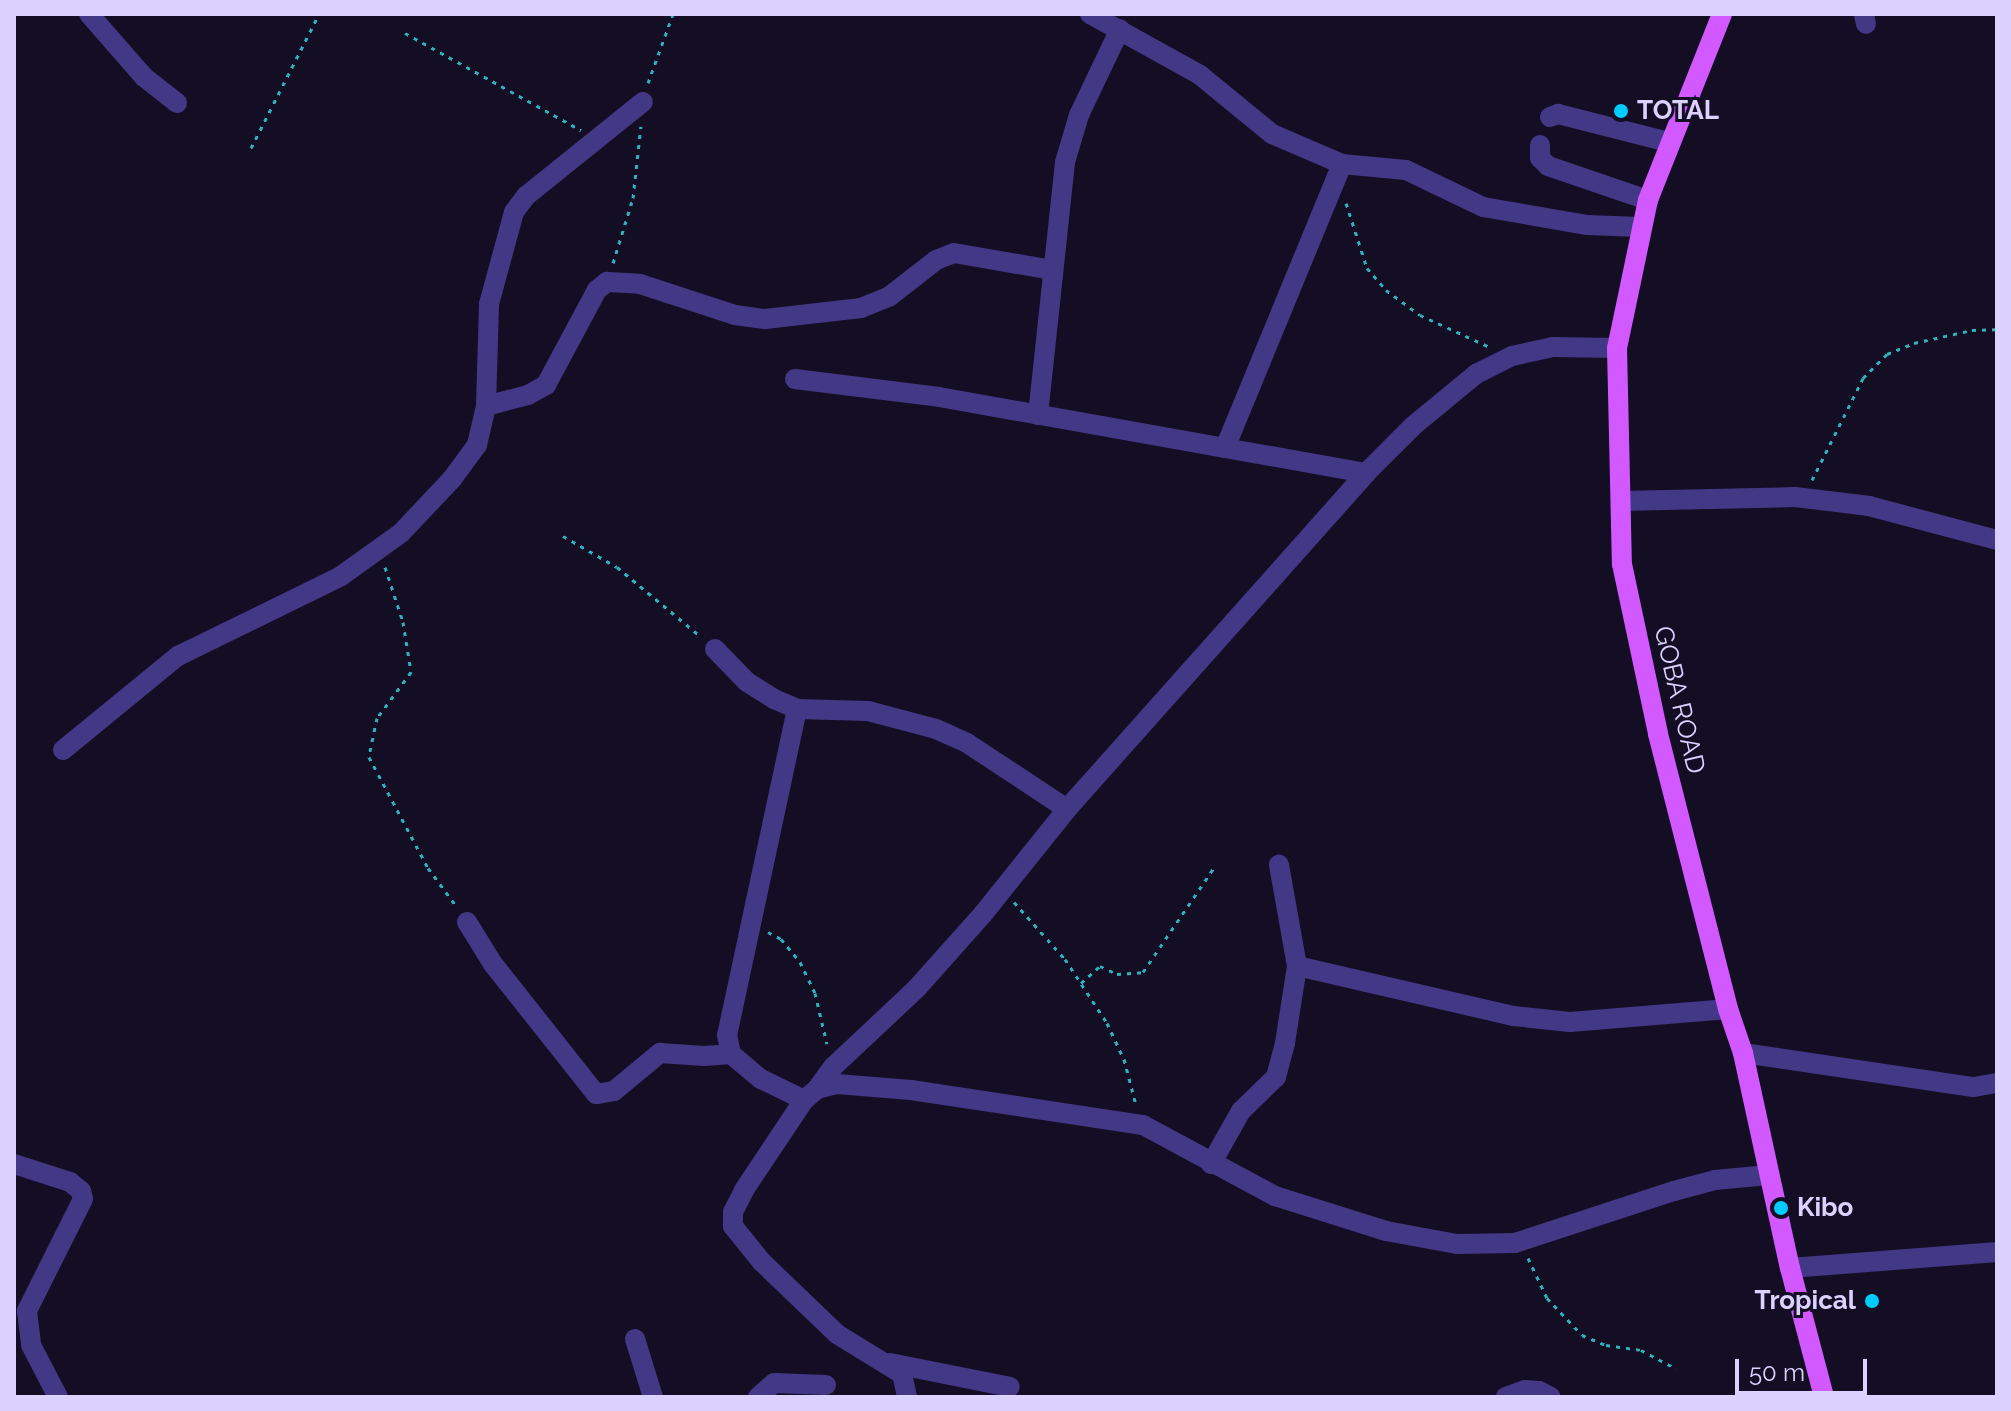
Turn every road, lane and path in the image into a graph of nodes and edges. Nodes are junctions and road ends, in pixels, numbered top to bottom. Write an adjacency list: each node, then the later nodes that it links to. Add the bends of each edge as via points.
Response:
1 (89, 14): 9 (street, via 144,77)
2 (319, 14): 14 (path)
3 (673, 14): 8 (path)
4 (1090, 14): 6 (street)
5 (1722, 14): 12 (main road, GOBA ROAD)
6 (1120, 29): 15 (street, via 1200,75 1272,134); 18 (street, via 1079,115 1065,162)
7 (405, 33): 11 (path)
8 (643, 102): 11 (street); 19 (path, via 633,198)
9 (177, 103)
10 (1550, 117): 12 (street, via 1566,115)
11 (598, 139): 24 (street, via 526,196 514,212 489,304)
12 (1669, 142): 16 (main road, GOBA ROAD)
13 (1540, 145): 16 (street, via 1540,158 1548,166)
14 (251, 148)
15 (1342, 164): 17 (street, via 1406,170 1483,207 1587,225); 22 (path, via 1348,215 1367,268 1386,290 1440,326); 26 (street)
16 (1648, 200): 17 (main road, GOBA ROAD)
17 (1640, 227): 21 (main road, GOBA ROAD)
18 (1052, 270): 19 (street, via 954,253 936,260 890,296 861,308 765,319 735,315 640,284); 25 (street)
19 (607, 282): 24 (street, via 597,290 546,385)
20 (1997, 329): 28 (path, via 1914,343 1887,354 1863,378 1824,460)
21 (1617, 348): 22 (street, via 1553,347); 29 (main road, GOBA ROAD)
22 (1512, 356): 27 (street, via 1476,374)
23 (795, 379): 25 (street)
24 (486, 406): 32 (street, via 477,445 452,479)
25 (1038, 415): 26 (street)
26 (1225, 448): 27 (street)
27 (1366, 473): 36 (street)
28 (1795, 497): 29 (street); 31 (street, via 1869,506)
29 (1621, 501): 44 (main road, GOBA ROAD, via 1622,564 1639,648)
30 (563, 536): 33 (path, via 617,567)
31 (1997, 540)
32 (380, 548): 35 (street, via 341,576 178,656); 40 (path, via 403,622 411,672 377,718 369,757 428,868)
33 (715, 649): 34 (street, via 747,682)
34 (797, 709): 36 (street, via 868,711 936,729 967,743); 41 (street)
35 (63, 750)
36 (1067, 809): 39 (street)
37 (1279, 865): 42 (street)
38 (1213, 869): 43 (path, via 1143,972 1117,974 1100,966)
39 (1002, 889): 43 (path); 47 (street, via 917,988)
40 (467, 922): 46 (street, via 493,964 596,1094 614,1091 660,1053)
41 (751, 924): 46 (street, via 728,1016); 47 (path, via 781,939 800,962 815,993)
42 (1297, 966): 44 (street, via 1514,1016 1570,1022); 52 (street, via 1277,1075 1241,1111)
43 (1081, 983): 50 (path, via 1124,1059)
44 (1728, 1009): 45 (main road, GOBA ROAD)
45 (1743, 1053): 48 (street, via 1974,1087); 53 (main road, GOBA ROAD)
46 (731, 1054): 49 (street, via 761,1079)
47 (833, 1067): 49 (street)
48 (1997, 1083)
49 (810, 1094): 50 (street, via 837,1084 911,1090); 59 (street, via 744,1190 733,1212 733,1226 761,1261 837,1334)
50 (1141, 1124): 52 (street)
51 (14, 1164): 57 (street, via 70,1182 83,1199)
52 (1211, 1164): 54 (street, via 1275,1196 1386,1231 1457,1244)
53 (1769, 1175): 54 (street, via 1715,1180); 56 (main road, GOBA ROAD)
54 (1515, 1243): 60 (path, via 1547,1298 1582,1335 1641,1350)
55 (1997, 1252): 56 (street)
56 (1790, 1268): 69 (main road, GOBA ROAD)
57 (20, 1318): 63 (street)
58 (635, 1339): 64 (street)
59 (886, 1362): 62 (street); 66 (street, via 905,1378)
60 (1676, 1369)
61 (826, 1385): 65 (street, via 774,1383)
62 (1010, 1387)
63 (58, 1397)
64 (653, 1397)
65 (758, 1397)
66 (907, 1397)
67 (1506, 1397): 68 (street, via 1531,1390)
68 (1551, 1397)
69 (1824, 1397)

